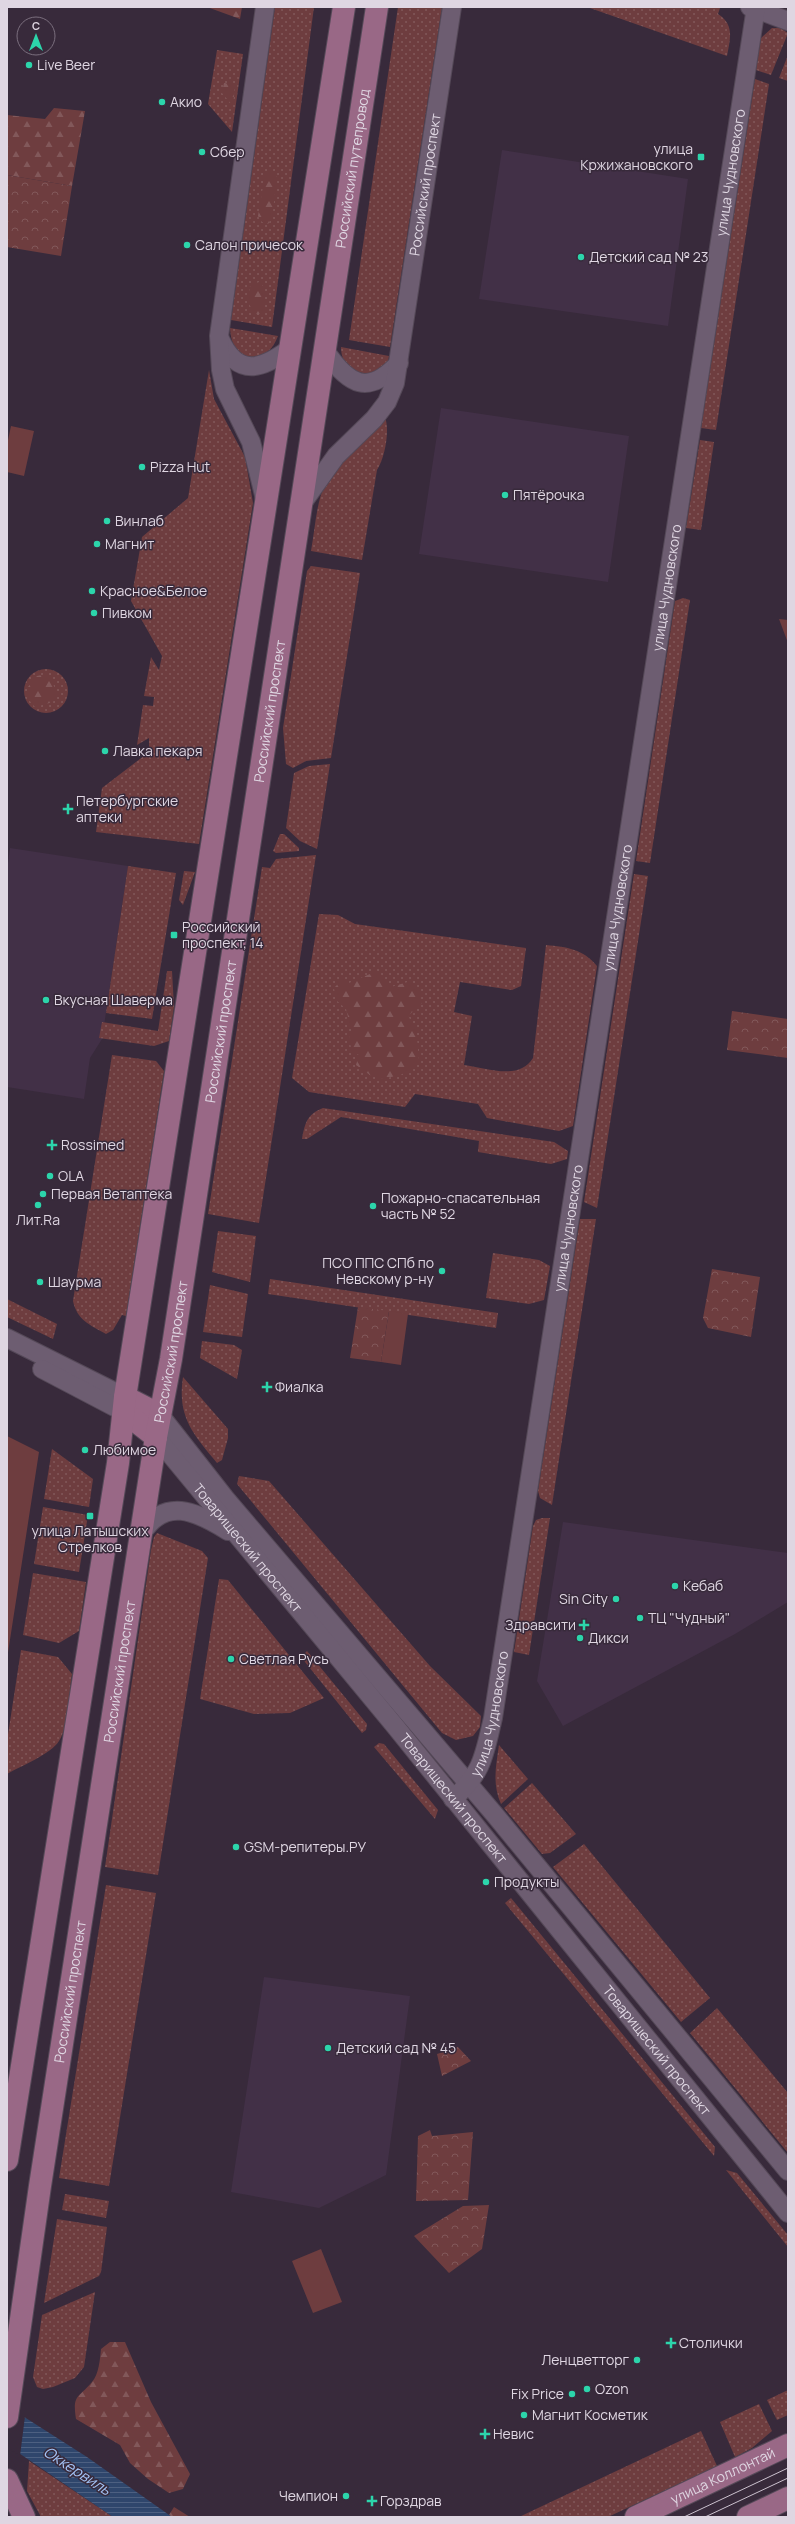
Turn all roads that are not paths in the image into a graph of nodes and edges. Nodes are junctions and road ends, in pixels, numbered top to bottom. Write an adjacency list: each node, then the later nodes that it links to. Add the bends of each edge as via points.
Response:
1 (265, 7): 8 (street)
2 (344, 7): 9 (main road)
3 (377, 7): 7 (main road, Российский путепровод)
4 (452, 7): 11 (street, Российский проспект)
5 (753, 8): 6 (street); 21 (street, улица Чудновского, via 493,1718 479,1770)
6 (788, 21)
7 (329, 331): 10 (main road, Российский проспект)
8 (219, 336): 9 (street, via 232,359 241,365 253,367 265,365); 12 (street, via 225,389 251,442)
9 (292, 347): 12 (main road)
10 (326, 352): 11 (street, via 342,374 357,383 380,380); 13 (main road, Российский проспект)
11 (399, 363): 13 (street, Российский проспект, via 395,383 387,402 374,419 336,456)
12 (265, 500): 16 (main road)
13 (301, 506): 17 (main road, Российский проспект, via 171,1359)
14 (7, 1338): 16 (street)
15 (7, 1352): 16 (street)
16 (124, 1405): 17 (main road); 18 (main road, Товарищеский проспект); 23 (main road, via 118,1463)
17 (160, 1415): 18 (main road, Российский проспект); 21 (street, Товарищеский проспект, via 225,1498)
18 (156, 1437): 19 (main road, Российский проспект); 20 (street, Товарищеский проспект)
19 (140, 1536): 20 (street, via 154,1517 171,1512 183,1512 208,1519); 26 (main road, Российский проспект)
20 (239, 1538): 22 (street, Товарищеский проспект)
21 (469, 1784): 22 (street, улица Чудновского); 24 (street, Товарищеский проспект)
22 (453, 1799): 25 (street, Товарищеский проспект)
23 (7, 2160)
24 (788, 2171)
25 (788, 2213)
26 (7, 2417)
27 (788, 2445): 31 (main road, улица Коллонтай)
28 (7, 2480): 30 (main road)
29 (788, 2498): 32 (main road)
30 (24, 2517)
31 (636, 2517)
32 (748, 2517)

